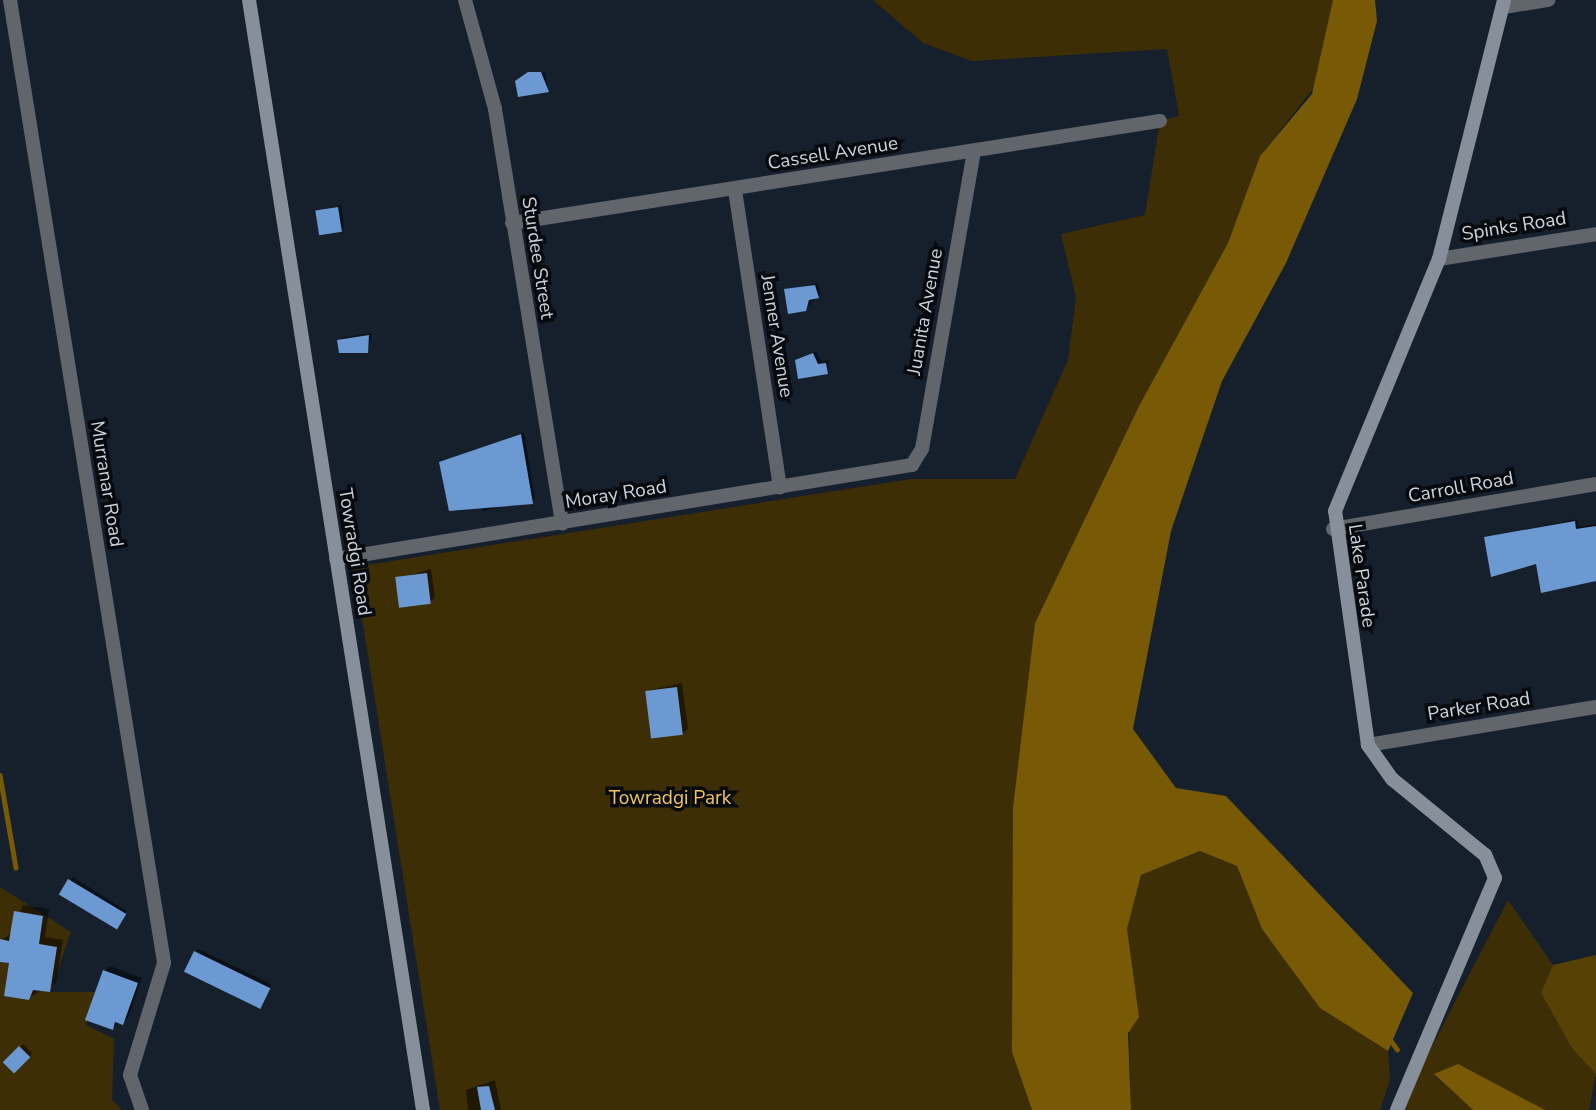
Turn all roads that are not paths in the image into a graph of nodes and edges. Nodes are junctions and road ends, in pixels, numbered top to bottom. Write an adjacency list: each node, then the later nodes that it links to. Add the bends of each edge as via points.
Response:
1 (10, 0): 20 (street, Murranar Road, via 165,974 130,1075)
2 (249, 0): 17 (main road, Towradgi Road)
3 (465, 0): 9 (street, Sturdee Street, via 495,109)
4 (1548, 0): 5 (street)
5 (1504, 4): 11 (main road, Lake Parade)
6 (1160, 121): 7 (street, Cassell Avenue)
7 (974, 151): 8 (street, Cassell Avenue); 12 (street, Juanita Avenue, via 922,449)
8 (735, 190): 9 (street, Cassell Avenue); 14 (street, Jenner Avenue)
9 (512, 223): 15 (street, Sturdee Street)
10 (1596, 234): 11 (street, Spinks Road)
11 (1439, 259): 16 (main road, Lake Parade, via 1342,487)
12 (903, 470): 14 (street, Moray Road)
13 (1596, 484): 16 (street, Carroll Road)
14 (780, 488): 15 (street, Moray Road)
15 (562, 524): 17 (street, Moray Road)
16 (1334, 529): 19 (main road, Lake Parade)
17 (336, 559): 21 (main road, Towradgi Road)
18 (1596, 707): 19 (street, Parker Road)
19 (1368, 745): 22 (main road, Lake Parade, via 1392,779 1485,855 1495,878)
20 (142, 1110)
21 (423, 1110)
22 (1397, 1110)

